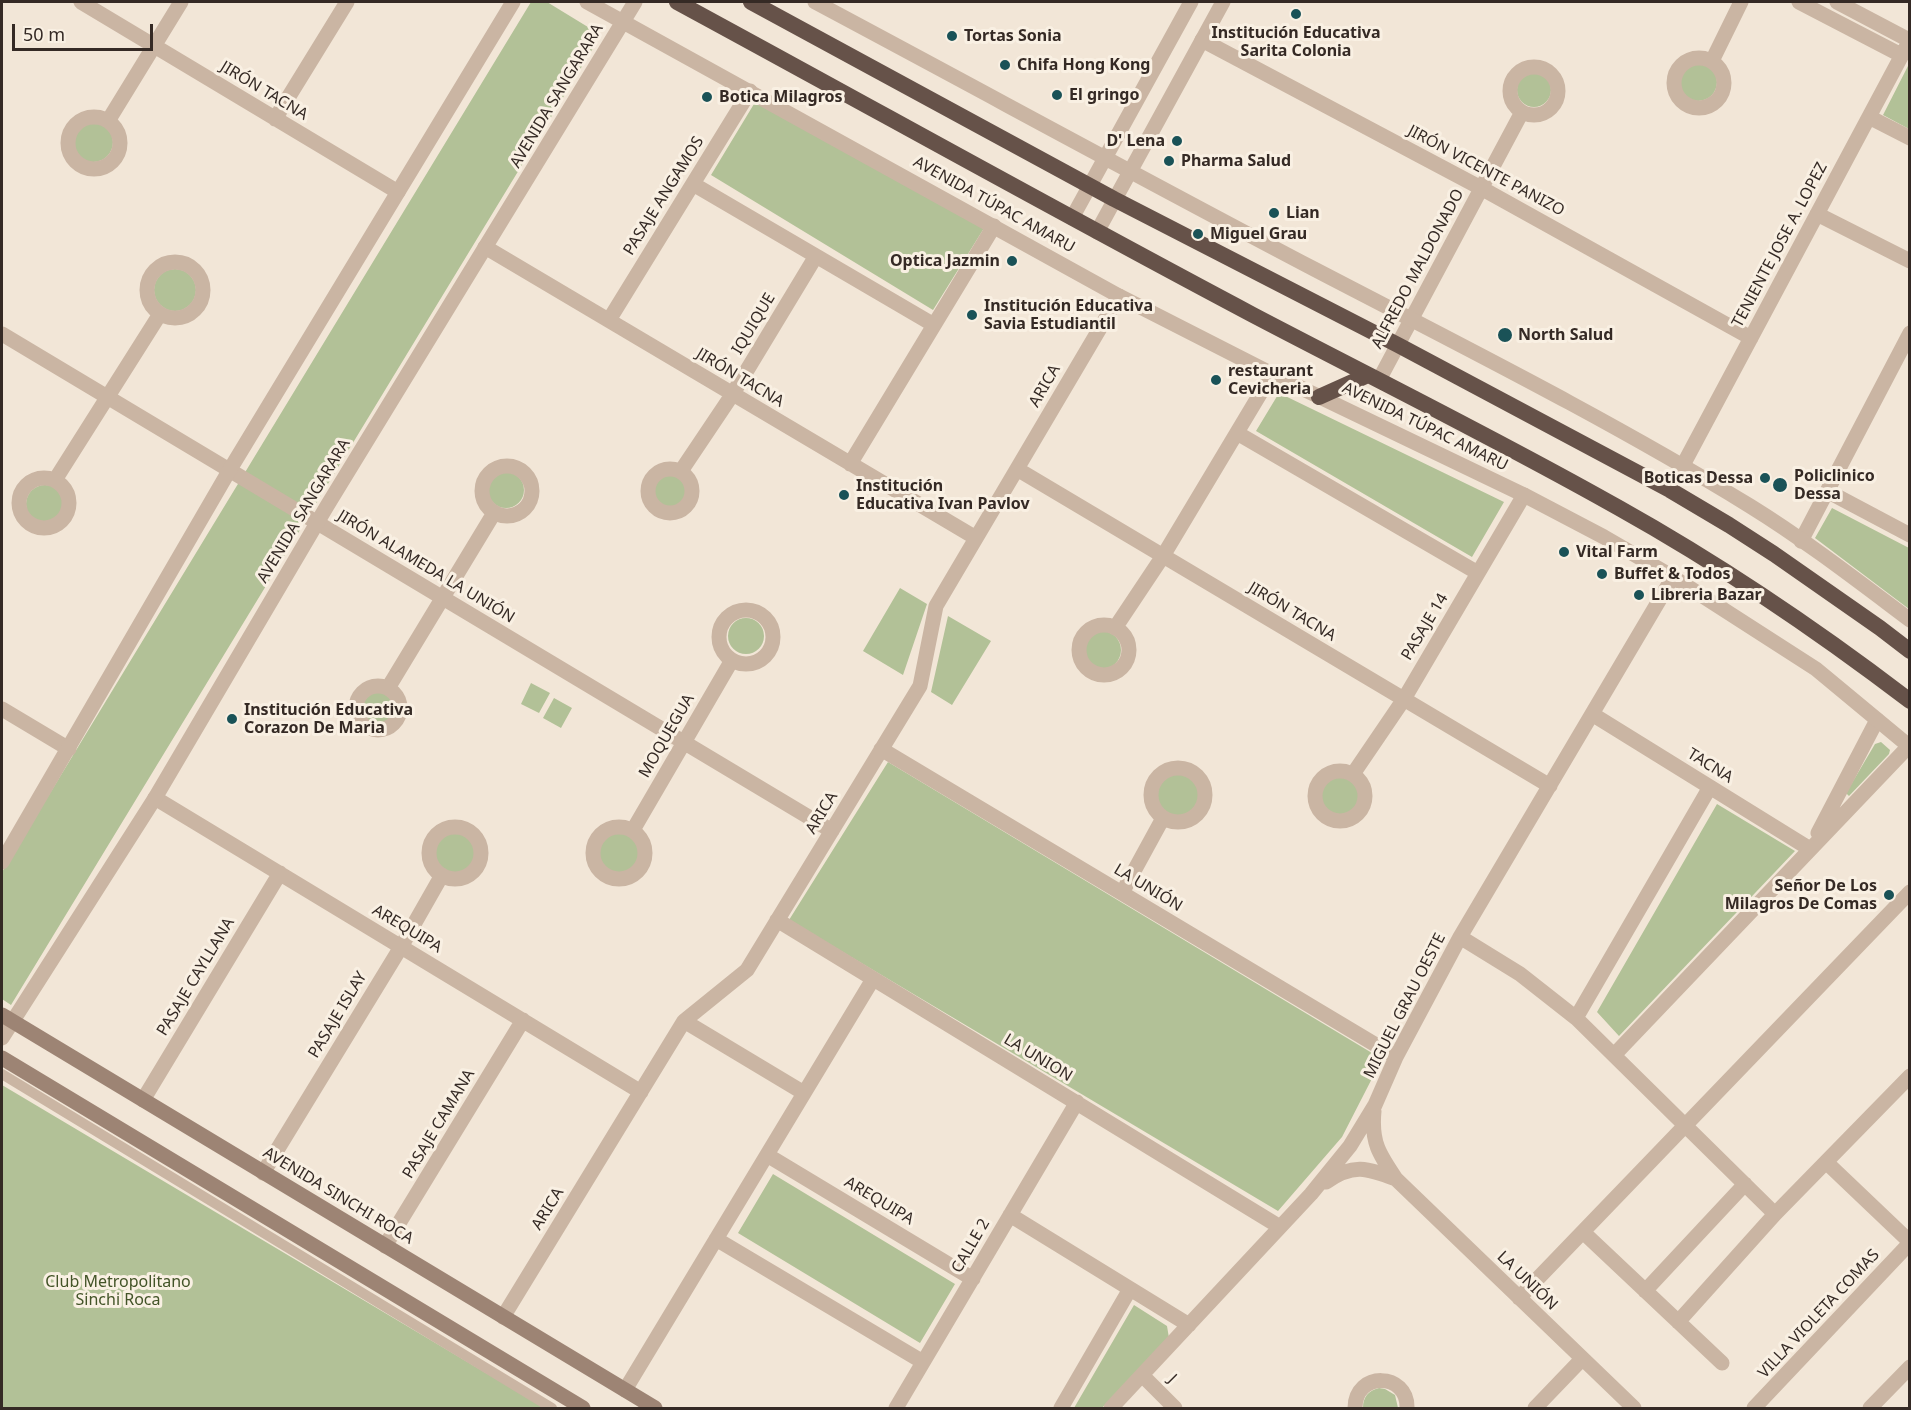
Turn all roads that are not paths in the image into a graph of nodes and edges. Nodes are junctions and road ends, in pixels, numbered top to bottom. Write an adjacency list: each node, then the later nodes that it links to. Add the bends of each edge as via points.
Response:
1 (81, 2): 18 (street, JIRÓN TACNA)
2 (181, 2): 18 (street)
3 (347, 2): 24 (street)
4 (513, 2): 32 (street)
5 (587, 2): 15 (street, AVENIDA TÚPAC AMARU)
6 (636, 2): 15 (street, AVENIDA SANGARARA)
7 (677, 2): 35 (highway, AVENIDA TÚPAC AMARU)
8 (752, 2): 30 (highway)
9 (815, 2): 27 (street)
10 (1191, 2): 27 (street)
11 (1223, 2): 16 (street)
12 (1741, 2): 20 (street)
13 (1799, 2): 19 (street)
14 (1837, 2): 17 (street)
15 (623, 22): 21 (street, AVENIDA TÚPAC AMARU); 38 (street, AVENIDA SANGARARA)
16 (1202, 40): 28 (street); 31 (street, JIRÓN VICENTE PANIZO)
17 (1909, 40): 19 (street, TENIENTE JOSE A. LOPEZ)
18 (153, 45): 24 (street, JIRÓN TACNA); 25 (street)
19 (1901, 55): 23 (street, TENIENTE JOSE A. LOPEZ)
20 (1712, 61)
21 (750, 91): 29 (street, PASAJE ANGAMOS); 36 (street, AVENIDA TÚPAC AMARU)
22 (1522, 112): 31 (street, ALFREDO MALDONADO)
23 (1869, 117): 26 (street); 34 (street, TENIENTE JOSE A. LOPEZ)
24 (275, 118): 32 (street, JIRÓN TACNA)
25 (108, 121)
26 (1910, 138)
27 (1104, 157): 28 (street); 30 (street)
28 (1130, 172): 33 (street); 44 (street)
29 (693, 184): 39 (street); 43 (street, PASAJE ANGAMOS)
30 (1089, 184): 33 (highway); 35 (street)
31 (1481, 189): 44 (street, ALFREDO MALDONADO); 48 (street, JIRÓN VICENTE PANIZO)
32 (398, 192): 59 (street)
33 (1114, 199): 37 (street); 49 (highway)
34 (1817, 214): 40 (street); 48 (street, TENIENTE JOSE A. LOPEZ)
35 (1072, 218): 37 (highway, AVENIDA TÚPAC AMARU)
36 (994, 226): 41 (street, AVENIDA TÚPAC AMARU); 45 (street)
37 (1097, 232): 51 (highway, AVENIDA TÚPAC AMARU)
38 (485, 247): 43 (street, JIRÓN TACNA); 65 (street, AVENIDA SANGARARA)
39 (816, 256): 45 (street); 52 (street, IQUIQUE)
40 (1910, 261)
41 (1119, 296): 50 (street, AVENIDA TÚPAC AMARU); 58 (street, ARICA)
42 (160, 314): 54 (street)
43 (609, 320): 52 (street, JIRÓN TACNA)
44 (1411, 320): 49 (street, ALFREDO MALDONADO); 57 (street)
45 (934, 325): 56 (street)
46 (1910, 333): 62 (street)
47 (2, 334): 54 (street, JIRÓN ALAMEDA LA UNIÓN)
48 (1751, 338): 57 (street, TENIENTE JOSE A. LOPEZ)
49 (1398, 345): 51 (street, ALFREDO MALDONADO); 75 (highway, via 1729,525)
50 (1272, 374): 53 (street, AVENIDA TÚPAC AMARU); 55 (street)
51 (1373, 377): 53 (highway); 79 (highway, AVENIDA TÚPAC AMARU, via 1621,509 1752,588)
52 (732, 394): 56 (street, JIRÓN TACNA); 60 (street, IQUIQUE)
53 (1319, 397): 63 (street, AVENIDA TÚPAC AMARU)
54 (108, 398): 59 (street, JIRÓN ALAMEDA LA UNIÓN); 61 (street)
55 (1237, 434): 69 (street); 70 (street)
56 (850, 464): 67 (street, JIRÓN TACNA)
57 (1682, 466): 68 (street)
58 (1017, 469): 67 (street, ARICA); 69 (street, JIRÓN TACNA)
59 (229, 471): 65 (street, JIRÓN ALAMEDA LA UNIÓN); 85 (street)
60 (681, 471)
61 (55, 480)
62 (1827, 491): 66 (street); 68 (street)
63 (1524, 495): 70 (street, PASAJE 14); 71 (street, AVENIDA TÚPAC AMARU)
64 (494, 513): 72 (street)
65 (317, 523): 72 (street, JIRÓN ALAMEDA LA UNIÓN); 90 (street, AVENIDA SANGARARA)
66 (1910, 535)
67 (976, 538): 86 (street, ARICA, via 936,606 920,686)
68 (1801, 541): 73 (street)
69 (1163, 556): 74 (street); 78 (street, JIRÓN TACNA)
70 (1478, 573): 78 (street, PASAJE 14)
71 (1673, 577): 81 (street, MIGUEL GRAU OESTE); 82 (street, AVENIDA TÚPAC AMARU, via 1816,669)
72 (441, 598): 77 (street); 83 (street, JIRÓN ALAMEDA LA UNIÓN)
73 (1910, 620)
74 (1115, 628)
75 (1910, 651)
76 (732, 660): 83 (street, MOQUEGUA)
77 (388, 688)
78 (1404, 699): 87 (street, PASAJE 14); 88 (street, JIRÓN TACNA)
79 (1910, 702)
80 (2, 709): 85 (street)
81 (1592, 714): 88 (street, MIGUEL GRAU OESTE); 89 (street, TACNA)
82 (1877, 720): 84 (street, AVENIDA TÚPAC AMARU); 94 (street)
83 (685, 743): 92 (street, MOQUEGUA); 93 (street, JIRÓN ALAMEDA LA UNIÓN)
84 (1909, 746): 94 (street)
85 (69, 749): 95 (street)
86 (882, 749): 93 (street, ARICA); 99 (street, LA UNIÓN)
87 (1353, 774)
88 (1550, 786): 101 (street, MIGUEL GRAU OESTE)
89 (1710, 787): 94 (street, TACNA); 105 (street)
90 (155, 798): 96 (street, AREQUIPA); 104 (street, AVENIDA SANGARARA)
91 (1163, 818): 99 (street)
92 (633, 830)
93 (832, 831): 100 (street, ARICA)
94 (1810, 849): 109 (street)
95 (2, 862)
96 (280, 873): 102 (street, AREQUIPA); 116 (street, PASAJE CAYLLANA)
97 (442, 875): 102 (street, PASAJE ISLAY)
98 (1910, 892): 119 (street)
99 (1122, 893): 110 (street, LA UNIÓN)
100 (777, 920): 103 (street, LA UNION); 107 (street, ARICA, via 747,970)
101 (1460, 937): 105 (street, via 1520,974); 110 (street, MIGUEL GRAU OESTE)
102 (401, 947): 106 (street, AREQUIPA); 122 (street, PASAJE ISLAY)
103 (873, 979): 115 (street); 117 (street, LA UNION)
104 (7, 1018): 108 (street, AVENIDA SANGARARA); 116 (main road, AVENIDA SINCHI ROCA)
105 (1576, 1018): 109 (street)
106 (523, 1020): 114 (street, AREQUIPA); 132 (street, PASAJE CAMANA)
107 (684, 1021): 114 (street, ARICA); 115 (street)
108 (2, 1038)
109 (1615, 1054): 119 (street)
110 (1396, 1057): 118 (street, MIGUEL GRAU OESTE)
111 (2, 1058): 133 (main road)
112 (2, 1074): 133 (lane)
113 (1910, 1076): 121 (street)
114 (641, 1092): 138 (street, ARICA)
115 (804, 1093): 120 (street)
116 (143, 1100): 122 (main road, AVENIDA SINCHI ROCA)
117 (1077, 1102): 127 (street, CALLE 2); 128 (street, LA UNION)
118 (1375, 1105): 123 (street, LA UNIÓN, via 1375,1143); 125 (street, MIGUEL GRAU OESTE, via 1350,1146)
119 (1686, 1125): 124 (street); 129 (street)
120 (767, 1155): 130 (street); 134 (street, AREQUIPA)
121 (1826, 1162): 126 (street); 131 (street)
122 (263, 1173): 132 (main road, AVENIDA SINCHI ROCA)
123 (1396, 1179): 125 (street, LA UNIÓN, via 1354,1168); 137 (street, LA UNIÓN)
124 (1745, 1184): 126 (street); 136 (street)
125 (1311, 1194): 128 (street, MIGUEL GRAU OESTE)
126 (1775, 1214): 139 (street)
127 (1010, 1215): 134 (street, CALLE 2); 135 (street)
128 (1280, 1227): 140 (street, MIGUEL GRAU OESTE)
129 (1583, 1232): 136 (street); 137 (street)
130 (716, 1239): 142 (street); 146 (street)
131 (1910, 1243): 147 (street, VILLA VIOLETA COMAS)
132 (385, 1246): 138 (main road, AVENIDA SINCHI ROCA)
133 (308, 1252): 148 (lane); 149 (main road)
134 (973, 1279): 142 (street, CALLE 2)
135 (1130, 1289): 140 (street); 152 (street)
136 (1645, 1291): 139 (street)
137 (1519, 1298): 141 (street, LA UNIÓN)
138 (503, 1317): 146 (main road, AVENIDA SINCHI ROCA)
139 (1678, 1322): 143 (street)
140 (1189, 1326): 145 (street, MIGUEL GRAU OESTE)
141 (1582, 1359): 157 (street); 158 (street, LA UNIÓN)
142 (923, 1362): 151 (street, CALLE 2)
143 (1722, 1363)
144 (1910, 1367): 159 (street)
145 (1142, 1375): 153 (street, MIGUEL GRAU OESTE); 154 (street, J)
146 (625, 1390): 150 (main road, AVENIDA SINCHI ROCA)
147 (1763, 1405)
148 (552, 1408)
149 (584, 1408)
150 (655, 1408)
151 (896, 1408)
152 (1061, 1408)
153 (1112, 1408)
154 (1175, 1408)
155 (1355, 1408): 156 (street, via 1360,1390 1383,1380 1399,1387)
156 (1407, 1408)
157 (1535, 1408)
158 (1634, 1408)
159 (1870, 1408)

